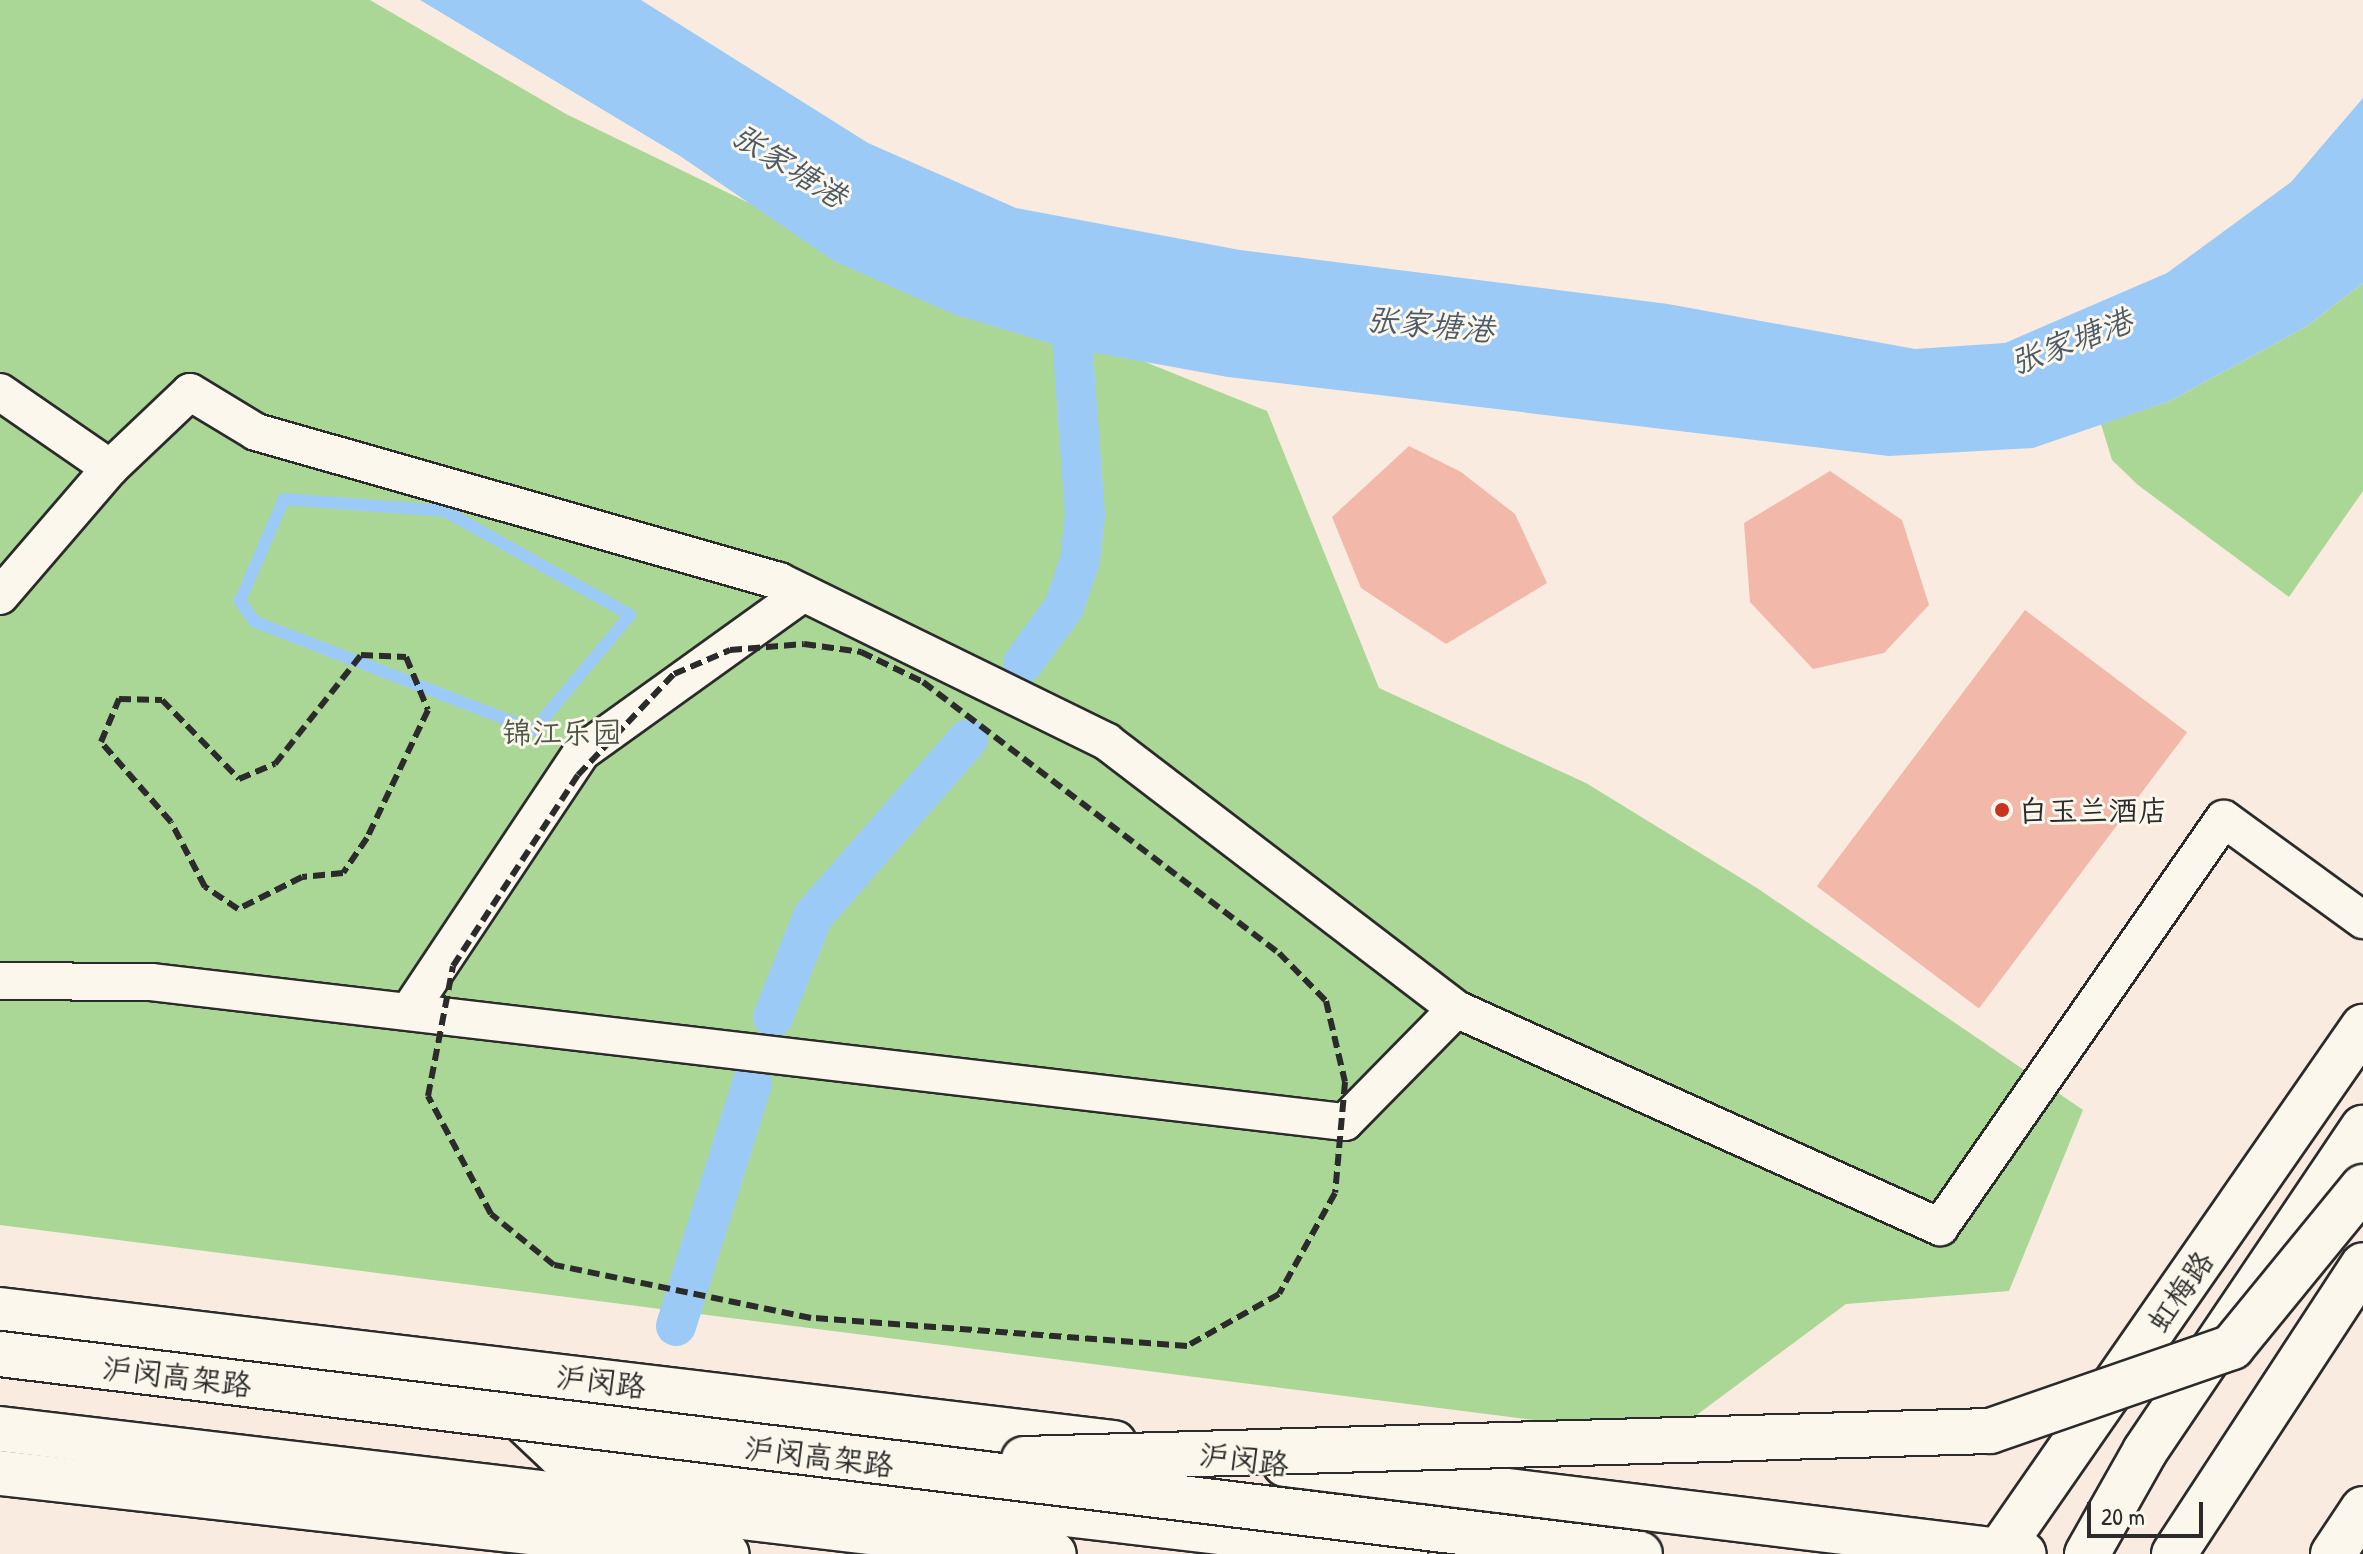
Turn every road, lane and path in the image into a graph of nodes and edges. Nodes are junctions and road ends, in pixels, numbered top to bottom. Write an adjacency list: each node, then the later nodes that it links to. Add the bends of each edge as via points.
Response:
1 (0, 392): 2 (street)
2 (110, 468): 3 (street, via 190,392 256,432); 4 (street)
3 (803, 593): 7 (street, via 1107,742); 8 (street, via 582,752)
4 (0, 596)
5 (2363, 920): 7 (street, via 2224,819 1940,1227)
6 (0, 981): 8 (street, via 151,982)
7 (1456, 1009): 8 (street, via 1345,1122)
8 (409, 1011)
9 (2363, 1027): 20 (main road, 虹梅路)
10 (2363, 1128): 26 (main road, 虹梅路, bridge, via 2145,1451)
11 (2363, 1187): 18 (main road, bridge, via 2232,1347 1990,1431)
12 (2363, 1265): 27 (main road)
13 (0, 1310): 15 (main road, 沪闵路)
14 (0, 1354): 18 (main road, 沪闵高架路, bridge)
15 (464, 1365): 18 (main road, 沪闵路, via 559,1454); 20 (main road, 沪闵路)
16 (0, 1429): 18 (main road, 沪闵高架路)
17 (0, 1473): 21 (main road)
18 (864, 1495): 22 (main road); 23 (main road, 沪闵高架路); 24 (main road, 沪闵路); 25 (main road, 沪闵高架路, bridge)
19 (2363, 1509): 28 (main road)
20 (2007, 1553)
21 (727, 1554)
22 (981, 1554)
23 (1054, 1554)
24 (1405, 1554)
25 (1640, 1554)
26 (2087, 1554)
27 (2174, 1554)
28 (2333, 1554)

